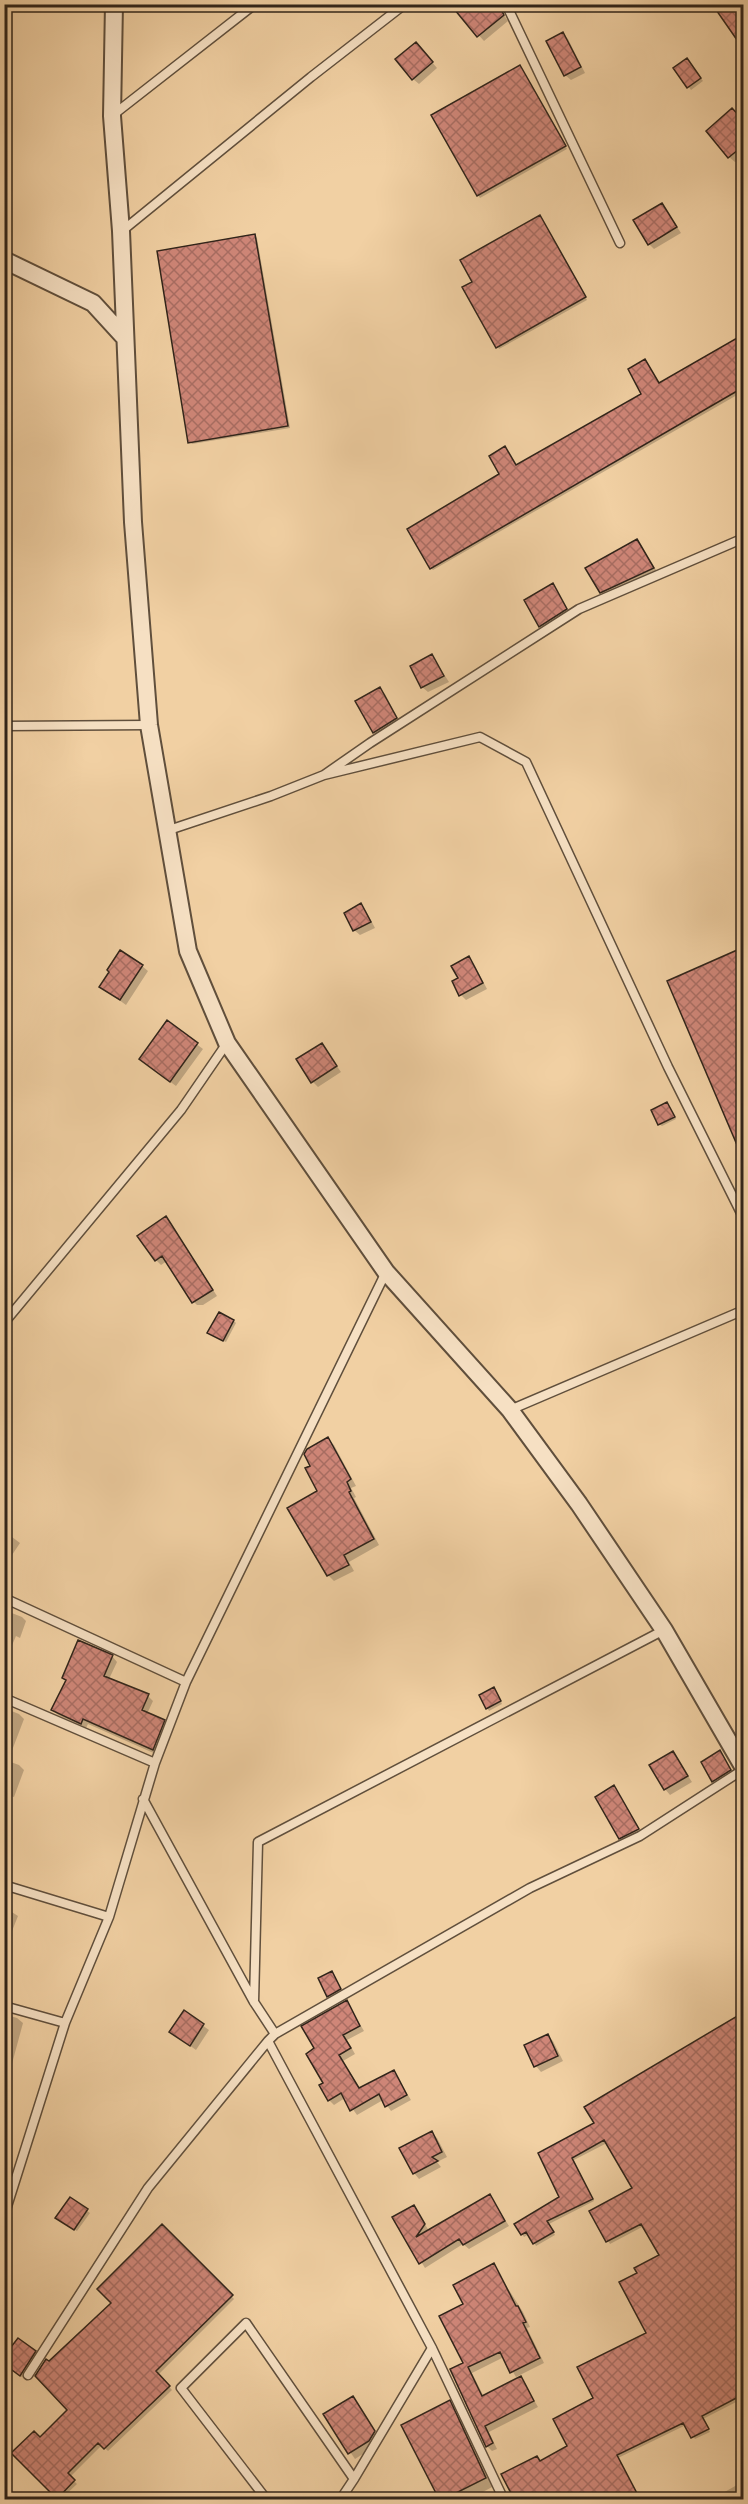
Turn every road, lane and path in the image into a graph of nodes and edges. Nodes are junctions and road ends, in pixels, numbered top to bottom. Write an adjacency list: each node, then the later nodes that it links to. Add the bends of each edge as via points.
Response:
1 (114, 4): 5 (street)
2 (255, 4): 5 (lane)
3 (405, 4): 6 (lane)
4 (506, 4): 7 (lane)
5 (112, 116): 6 (street)
6 (121, 231): 9 (street)
7 (620, 243)
8 (4, 260): 9 (street, via 93,303)
9 (125, 338): 11 (street, via 133,522)
10 (744, 538): 13 (lane, via 579,609)
11 (149, 725): 12 (lane); 14 (street)
12 (4, 726)
13 (324, 775): 14 (lane); 16 (lane, via 480,736 526,762 668,1067)
14 (169, 830): 15 (street, via 188,951)
15 (227, 1043): 17 (street); 19 (lane, via 181,1110)
16 (744, 1219)
17 (386, 1272): 20 (street); 23 (lane)
18 (744, 1310): 20 (lane)
19 (4, 1323)
20 (510, 1410): 22 (street)
21 (4, 1598): 23 (lane)
22 (664, 1630): 26 (street); 30 (lane, via 258,1842)
23 (186, 1682): 25 (lane)
24 (4, 1698): 25 (lane)
25 (155, 1763): 27 (lane)
26 (744, 1768): 33 (lane, via 640,1836 530,1887)
27 (143, 1799): 29 (lane); 30 (lane)
28 (4, 1885): 29 (lane)
29 (109, 1917): 32 (lane)
30 (254, 2002): 33 (lane)
31 (4, 2006): 32 (lane)
32 (65, 2023): 35 (lane)
33 (275, 2034): 34 (lane)
34 (268, 2041): 36 (lane); 37 (lane, via 148,2188)
35 (4, 2216)
36 (432, 2348): 38 (lane); 41 (lane)
37 (28, 2375)
38 (354, 2479): 39 (lane, via 246,2323 181,2388); 40 (lane)
39 (267, 2499)
40 (340, 2499)
41 (504, 2499)

